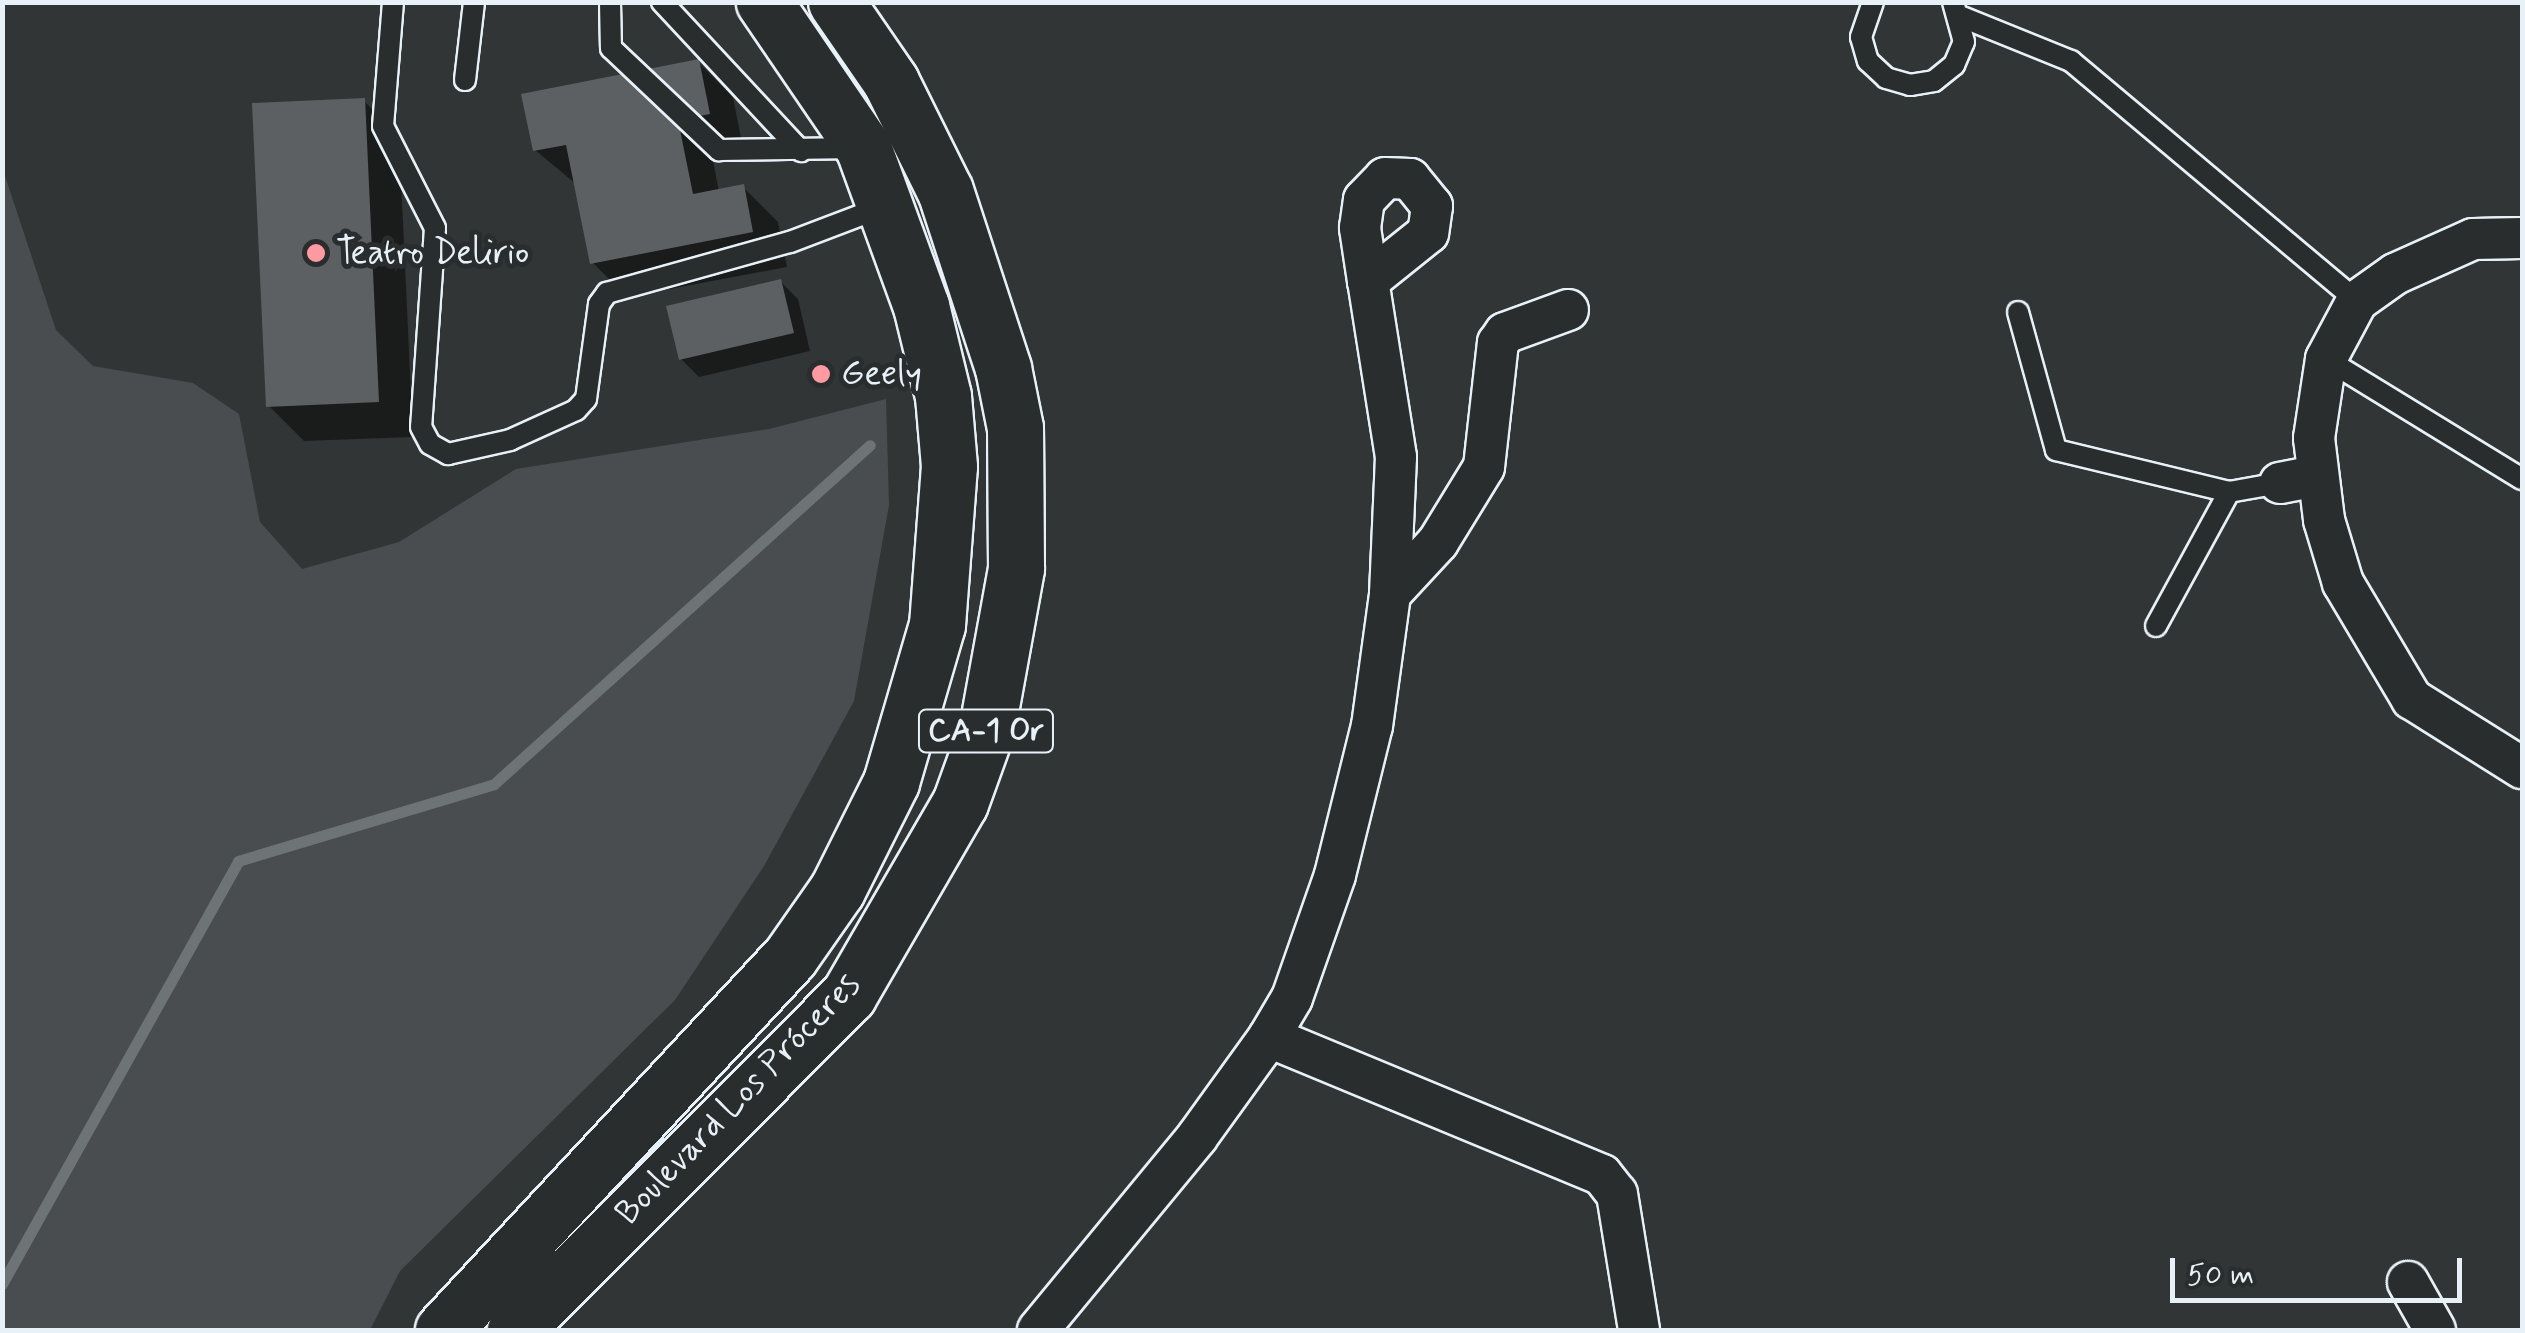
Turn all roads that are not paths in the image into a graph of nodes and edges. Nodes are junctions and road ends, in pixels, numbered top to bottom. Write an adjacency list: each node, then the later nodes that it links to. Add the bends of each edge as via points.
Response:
1 (392, 2): 12 (lane, via 383,126 435,228 421,427 430,444 448,454 510,440 576,410 586,399 599,304 607,293 790,242)
2 (474, 2): 9 (lane)
3 (610, 2): 11 (lane, via 611,48 718,150)
4 (662, 2): 11 (lane)
5 (764, 2): 10 (highway, Boulevard Los Próceres / CA-1 Or)
6 (836, 2): 28 (highway, Boulevard Los Próceres / CA-1 Or, via 891,82 945,191 1003,368 1015,428 1016,568 987,728 960,802 848,996)
7 (1873, 2): 8 (lane, via 1861,36 1868,61 1886,78 1910,85 1934,81 1954,65 1964,42)
8 (1958, 10): 15 (lane, via 2070,61)
9 (465, 80)
10 (864, 147): 11 (lane); 12 (highway, Boulevard Los Próceres / CA-1 Or)
11 (801, 151)
12 (889, 205): 27 (highway, Boulevard Los Próceres / CA-1 Or, via 943,396 949,466 937,625 891,782 837,890 764,992)
13 (2522, 238): 15 (street, via 2473,239 2395,274)
14 (1368, 281): 22 (street, via 1396,457)
15 (2357, 301): 18 (street)
16 (1568, 310): 22 (street, via 1505,333 1498,342 1484,467 1438,542)
17 (2018, 312): 21 (lane, via 2056,450)
18 (2326, 359): 19 (street); 20 (lane)
19 (2299, 479): 21 (lane); 24 (street, via 2343,583 2412,699)
20 (2522, 479)
21 (2229, 492): 23 (lane)
22 (1390, 594): 25 (street, via 1372,726 1336,875 1292,998)
23 (2156, 626)
24 (2522, 768)
25 (1269, 1037): 29 (street, via 1197,1137); 30 (street, via 1602,1176 1617,1194)
26 (2408, 1282): 31 (street)
27 (443, 1330)
28 (514, 1330)
29 (1038, 1330)
30 (1640, 1330)
31 (2435, 1330)

